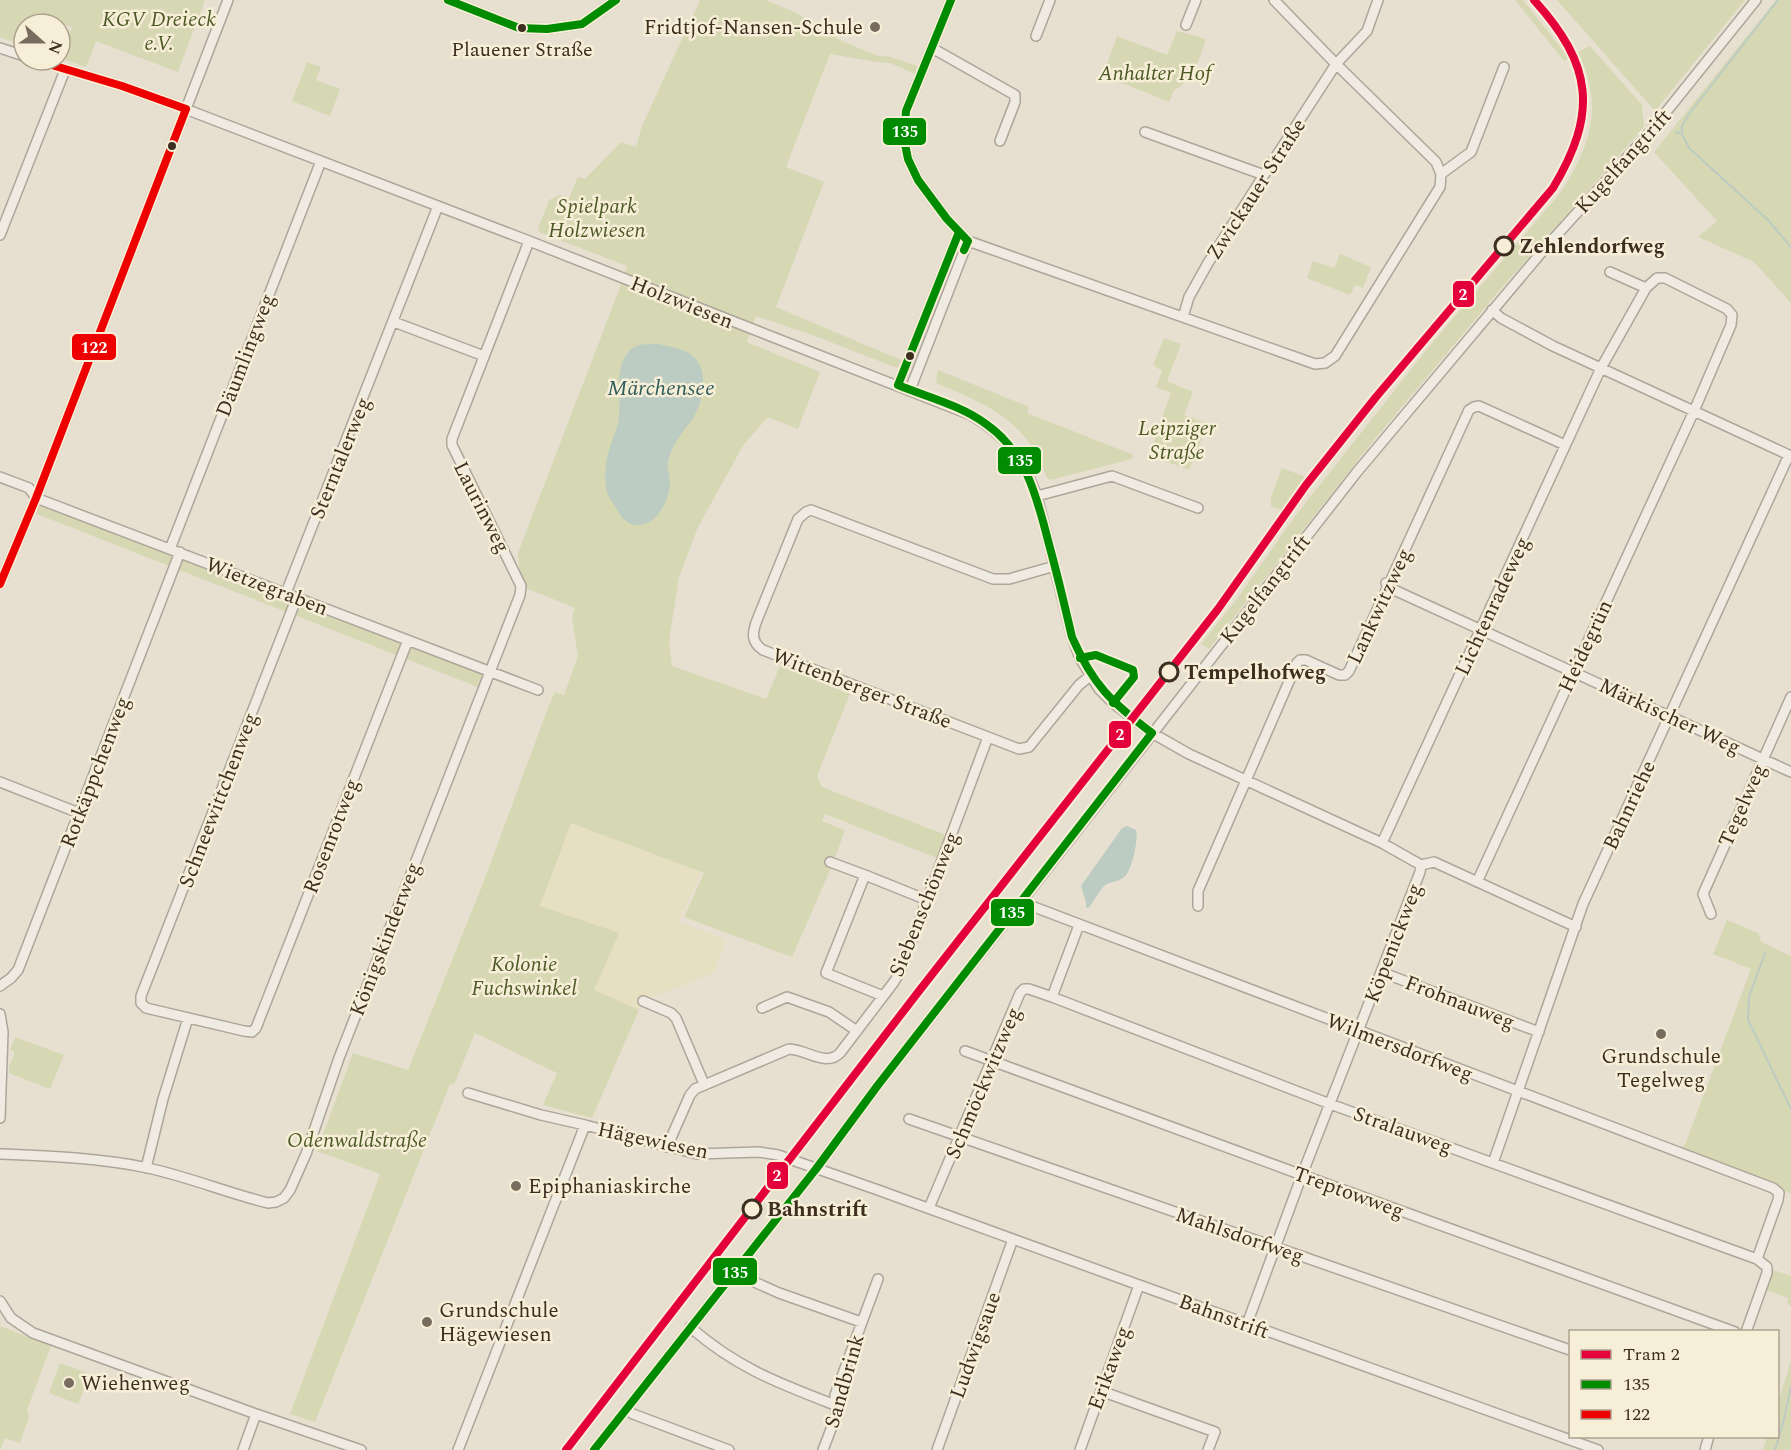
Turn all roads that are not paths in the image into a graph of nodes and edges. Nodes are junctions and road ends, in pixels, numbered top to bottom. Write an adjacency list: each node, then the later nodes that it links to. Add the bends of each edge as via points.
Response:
1 (228, 0): 17 (street)
2 (448, 0): 3 (street, via 519,27 547,29 582,24)
3 (616, 0)
4 (951, 0): 12 (street)
5 (1050, 0): 11 (street)
6 (1196, 0): 10 (street)
7 (1274, 0): 13 (street)
8 (1378, 0): 13 (street, Zwickauer Straße, via 1367,31)
9 (1756, 0): 30 (street, Kugelfangtrift, via 1650,132)
10 (1186, 25)
11 (1036, 36)
12 (932, 48): 19 (street, via 1015,95); 24 (street, via 906,111 905,147 918,180)
13 (1336, 64): 21 (street, via 1436,162); 22 (street, Zwickauer Straße)
14 (1504, 67): 21 (street, via 1471,152)
15 (64, 72): 25 (street)
16 (72, 72): 17 (street, Holzwiesen)
17 (186, 109): 20 (street, Holzwiesen); 42 (street)
18 (1145, 132): 22 (street)
19 (999, 141)
20 (321, 162): 23 (street, Holzwiesen); 44 (street, Däumlingweg)
21 (1441, 174): 31 (street, via 1440,187 1335,356 1325,363 1315,364)
22 (1264, 175): 31 (street, Zwickauer Straße, via 1208,263)
23 (438, 206): 26 (street, Holzwiesen); 32 (street, Sterntalerweg)
24 (958, 232): 27 (street); 35 (street)
25 (0, 235)
26 (529, 241): 33 (street, Laurinweg); 35 (street, Holzwiesen)
27 (968, 241): 31 (street); 36 (street)
28 (1610, 272): 29 (street)
29 (1646, 288): 34 (street, Lichtenradeweg); 37 (street, Heidegrün, via 1657,278 1665,278 1732,315 1728,334)
30 (1492, 310): 34 (street); 58 (street, Kugelfangtrift, via 1357,472)
31 (1183, 317)
32 (394, 322): 33 (street); 48 (street, Sterntalerweg)
33 (484, 356): 52 (street, Laurinweg, via 452,445 521,586)
34 (1601, 369): 37 (street); 38 (street, Lichtenradeweg)
35 (898, 385): 36 (street, Holzwiesen)
36 (910, 390): 41 (street, Holzwiesen, via 971,415 998,433 1023,463)
37 (1694, 411): 39 (street); 53 (street, Heidegrün)
38 (1565, 445): 47 (street, Lankwitzweg, via 1479,406 1469,410); 50 (street, Lichtenradeweg)
39 (1790, 456): 57 (street, Bahnriehe)
40 (0, 477): 42 (street, Wietzegraben, via 29,488)
41 (1037, 496): 43 (street, via 1118,477); 45 (street, Holzwiesen)
42 (36, 498): 44 (street, Wietzegraben); 46 (street)
43 (1198, 508)
44 (175, 551): 48 (street, Wietzegraben); 64 (street, Rotkäppchenweg)
45 (1055, 566): 54 (street, Holzwiesen, via 1072,637); 59 (street, Wittenberger Straße, via 1009,579 993,579 812,510 798,519 757,620 753,636 763,650)
46 (0, 584)
47 (1387, 584): 50 (street, Märkischer Weg); 62 (street, Lankwitzweg, via 1345,675 1306,660 1297,663)
48 (286, 593): 49 (street, Wietzegraben)
49 (297, 597): 51 (street, Wietzegraben); 83 (street, Schneewittchenweg, via 141,996 146,1008)
50 (1481, 630): 53 (street, Märkischer Weg); 65 (street, Lichtenradeweg)
51 (408, 640): 52 (street, Wietzegraben); 83 (street, Rosenrotweg, via 256,1028 252,1032)
52 (490, 671): 55 (street, Wietzegraben); 100 (street, Königskinderweg, via 290,1190 276,1202 261,1202)
53 (1574, 672): 57 (street, Märkischer Weg); 69 (street, Heidegrün)
54 (1090, 676): 58 (street, Holzwiesen, via 1113,703); 59 (street, Wittenberger Straße, via 1029,747 1019,749)
55 (538, 690)
56 (1791, 697): 60 (street, Tegelweg)
57 (1670, 717): 60 (street, Märkischer Weg); 75 (street, Bahnriehe, via 1583,904)
58 (1152, 733): 62 (street); 71 (street, Kugelfangtrift)
59 (988, 737): 70 (street, Siebenschönweg)
60 (1763, 759): 61 (street, Märkischer Weg); 73 (street, Tegelweg, via 1702,894)
61 (1791, 772)
62 (1245, 781): 65 (street); 72 (street, Lankwitzweg, via 1198,891)
63 (0, 782): 64 (street)
64 (79, 813): 77 (street, Rotkäppchenweg, via 18,970)
65 (1382, 843): 67 (street)
66 (830, 862): 68 (street)
67 (1421, 865): 69 (street, via 1434,862); 76 (street, Köpenickweg)
68 (865, 875): 70 (street); 78 (street, via 826,974)
69 (1477, 882): 75 (street)
70 (927, 900): 78 (street, Siebenschönweg, via 900,972)
71 (1021, 902): 74 (street, Wilmersdorfweg); 101 (street, Kugelfangtrift)
72 (1198, 906)
73 (1711, 914)
74 (1079, 925): 79 (street, Schmöckwitzweg); 85 (street, Wilmersdorfweg)
75 (1576, 927): 86 (street, Bahnriehe)
76 (1381, 972): 85 (street, Köpenickweg); 86 (street, Frohnauweg)
77 (0, 986)
78 (884, 996): 84 (street, Siebenschönweg)
79 (1052, 997): 88 (street, Schmöckwitzweg, via 1029,989 1020,993); 92 (street, Stralauweg)
80 (644, 1001): 89 (street, via 676,1018)
81 (762, 1008): 84 (street, via 787,997 829,1012)
82 (0, 1014): 93 (street)
83 (188, 1018): 100 (street)
84 (857, 1031): 89 (street, Siebenschönweg, via 835,1059 789,1049)
85 (1359, 1031): 90 (street, Wilmersdorfweg); 92 (street, Köpenickweg)
86 (1539, 1032): 90 (street, Bahnriehe)
87 (964, 1051): 88 (street, Treptowweg)
88 (992, 1061): 96 (street, Schmöckwitzweg); 102 (street, Treptowweg)
89 (704, 1084): 97 (street, Siebenschönweg, via 690,1095)
90 (1518, 1092): 99 (street, Bahnriehe); 106 (street, Wilmersdorfweg, via 1773,1188 1779,1193 1778,1200)
91 (468, 1093): 95 (street)
92 (1330, 1104): 99 (street, Stralauweg); 102 (street, Köpenickweg)
93 (0, 1118)
94 (909, 1119): 96 (street, Mahlsdorfweg)
95 (585, 1125): 97 (street, Hägewiesen); 123 (street, Hägewiesen)
96 (960, 1137): 103 (street, Schmöckwitzweg); 105 (street, Mahlsdorfweg)
97 (667, 1147): 101 (street, Hägewiesen, via 697,1154 770,1153)
98 (0, 1154): 100 (street, via 60,1156)
99 (1493, 1163): 106 (street, Stralauweg)
100 (146, 1168)
101 (816, 1168): 103 (street, Bahnstrift); 107 (street, Kugelfangtrift)
102 (1302, 1175): 105 (street, Köpenickweg); 114 (street, Treptowweg)
103 (929, 1208): 104 (street, Bahnstrift)
104 (1013, 1239): 109 (street, Bahnstrift); 127 (street, Ludwigsaue)
105 (1275, 1248): 112 (street, Köpenickweg); 116 (street, Mahlsdorfweg)
106 (1756, 1260): 115 (street, via 1767,1267 1767,1273)
107 (735, 1271): 111 (street, via 779,1293); 113 (street, Kugelfangtrift)
108 (878, 1279): 111 (street, Sandbrink)
109 (1139, 1286): 112 (street, Bahnstrift); 117 (street, Erikaweg)
110 (0, 1301): 120 (street, via 11,1318 33,1333)
111 (861, 1322): 118 (street, Sandbrink)
112 (1247, 1324): 130 (street, Bahnstrift)
113 (690, 1327): 118 (street, via 759,1374); 119 (street, Kugelfangtrift)
114 (1729, 1330)
115 (1747, 1330)
116 (1569, 1350)
117 (1101, 1391): 128 (street, Erikaweg); 129 (street, via 1215,1432)
118 (835, 1404): 126 (street, Sandbrink, via 836,1416)
119 (626, 1409): 124 (street, Kugelfangtrift); 125 (street)
120 (256, 1414): 121 (street); 122 (street)
121 (243, 1450)
122 (361, 1450)
123 (458, 1450)
124 (594, 1450)
125 (729, 1450)
126 (823, 1450)
127 (937, 1450)
128 (1080, 1450)
129 (1208, 1450)
130 (1598, 1450)

